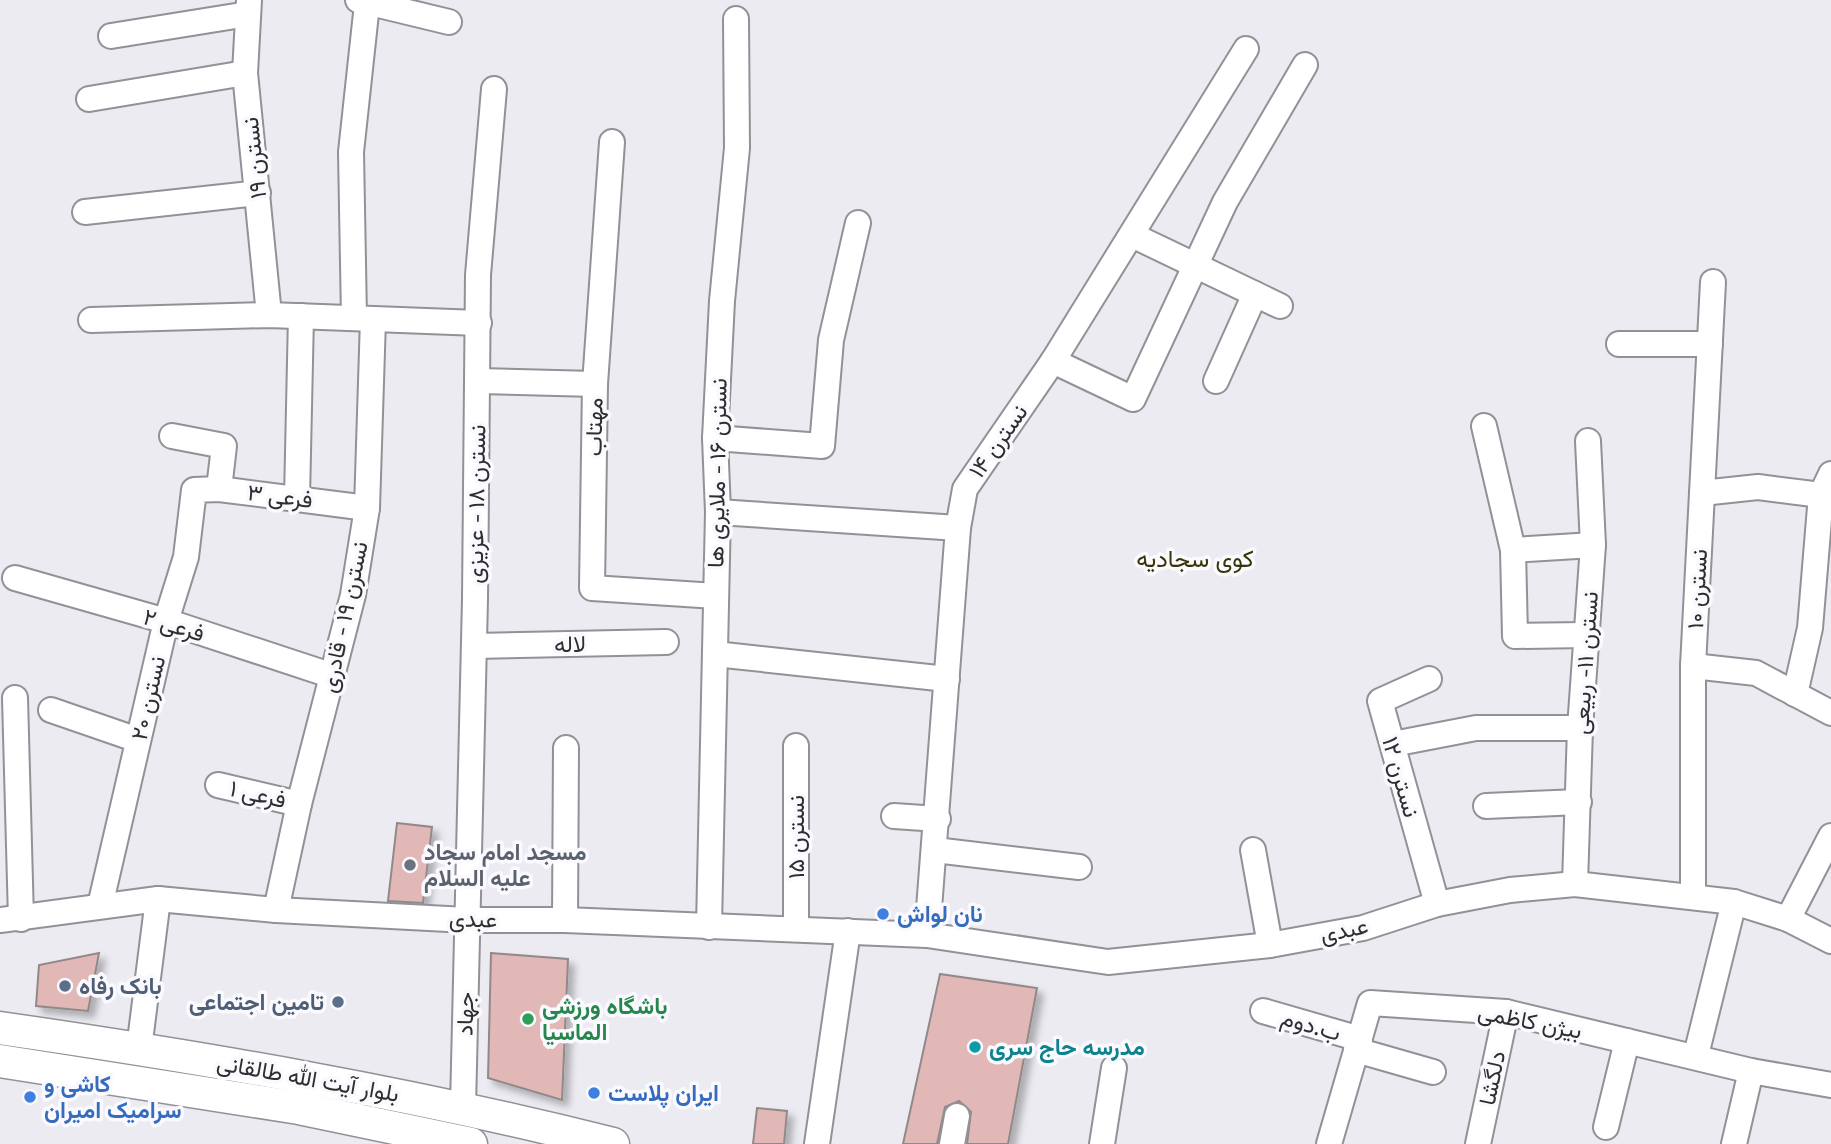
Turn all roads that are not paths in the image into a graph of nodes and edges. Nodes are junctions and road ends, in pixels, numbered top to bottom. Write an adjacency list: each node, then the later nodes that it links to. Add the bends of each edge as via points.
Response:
1 (363, 2): 4 (street); 22 (street, نسترن ۱۹ - قادری, via 352,152)
2 (249, 7): 5 (street); 8 (street, نسترن ۱۹)
3 (736, 19): 33 (street, نسترن ۱۶ - ملایری ها, via 737,149)
4 (449, 22)
5 (111, 36)
6 (1246, 49): 15 (street, نسترن ۱۴)
7 (1305, 65): 16 (street, via 1225,202)
8 (245, 73): 10 (street); 12 (street, نسترن ۱۹)
9 (494, 89): 24 (street, نسترن ۱۸ - عزیزی, via 478,275)
10 (89, 99)
11 (612, 142): 30 (street, مهتاب)
12 (258, 193): 13 (street); 20 (street, نسترن ۱۹)
13 (85, 212)
14 (858, 223): 33 (street, via 831,340 822,446)
15 (1132, 235): 16 (street); 27 (street, نسترن ۱۴)
16 (1196, 265): 18 (street); 27 (street, via 1133,399)
17 (1713, 282): 26 (street, نسترن ۱۰)
18 (1255, 294): 19 (street); 29 (street)
19 (1280, 306)
20 (269, 315): 21 (street); 23 (street)
21 (301, 316): 22 (street); 38 (street)
22 (364, 318): 24 (street); 40 (street, نسترن ۱۹ - قادری)
23 (91, 320)
24 (479, 323): 28 (street, نسترن ۱۸ - عزیزی)
25 (1619, 344): 26 (street)
26 (1710, 344): 37 (street, نسترن ۱۰)
27 (1053, 361): 42 (street, نسترن ۱۴, via 965,489)
28 (478, 381): 30 (street); 50 (street, نسترن ۱۸ - عزیزی)
29 (1216, 381)
30 (595, 384): 46 (street, مهتاب, via 592,589)
31 (1484, 426): 44 (street)
32 (172, 436): 35 (street, via 224,446)
33 (715, 438): 41 (street, نسترن ۱۶ - ملایری ها)
34 (1588, 441): 43 (street, نسترن ۱۱- ربیعی)
35 (219, 489): 36 (street, فرعی ۳); 38 (street, فرعی ۳)
36 (194, 490): 47 (street, نسترن ۲۰, via 186,557)
37 (1702, 493): 39 (street, via 1758,487); 52 (street, نسترن ۱۰)
38 (297, 498): 40 (street, فرعی ۳)
39 (1826, 503): 56 (street, via 1813,566 1810,628)
40 (367, 508): 53 (street, نسترن ۱۹ - قادری, via 353,595)
41 (718, 512): 42 (street); 46 (street, نسترن ۱۶ - ملایری ها)
42 (958, 528): 54 (street, نسترن ۱۴)
43 (1593, 545): 44 (street); 48 (street, نسترن ۱۱- ربیعی)
44 (1513, 550): 48 (street, via 1515,636)
45 (15, 578): 47 (street, فرعی ۲)
46 (716, 596): 51 (street, نسترن ۱۶ - ملایری ها)
47 (166, 621): 53 (street, فرعی ۲); 61 (street, نسترن ۲۰)
48 (1587, 635): 60 (street, نسترن ۱۱- ربیعی)
49 (666, 642): 50 (street, لاله)
50 (474, 646): 84 (street, نسترن ۱۸ - عزیزی)
51 (715, 654): 54 (street); 86 (street, نسترن ۱۶ - ملایری ها)
52 (1693, 666): 56 (street, via 1756,673); 76 (street, نسترن ۱۰)
53 (333, 676): 67 (street, نسترن ۱۹ - قادری)
54 (947, 679): 70 (street, نسترن ۱۴)
55 (1429, 679): 62 (street, نسترن ۱۲, via 1380,701)
56 (1795, 694): 59 (street)
57 (15, 698): 82 (street)
58 (51, 710): 61 (street)
59 (1831, 713)
60 (1580, 728): 62 (street, via 1476,728); 66 (street, نسترن ۱۱- ربیعی)
61 (138, 740): 80 (street, نسترن ۲۰)
62 (1393, 744): 79 (street, نسترن ۱۲)
63 (796, 746): 87 (street, نسترن ۱۵)
64 (566, 748): 85 (street)
65 (218, 785): 67 (street, فرعی ۱)
66 (1579, 802): 68 (street); 75 (street, نسترن ۱۱- ربیعی)
67 (299, 804): 81 (street, نسترن ۱۹ - قادری)
68 (1486, 806)
69 (894, 816): 70 (street)
70 (938, 819): 73 (street, نسترن ۱۴)
71 (1831, 836): 83 (street)
72 (1253, 849): 91 (street)
73 (935, 850): 74 (street); 89 (street, نسترن ۱۴)
74 (1079, 867)
75 (1575, 884): 76 (street, عبدی); 79 (street, عبدی)
76 (1693, 895): 78 (street, عبدی)
77 (158, 899): 80 (street, عبدی); 81 (street, عبدی); 97 (street)
78 (1734, 902): 83 (street, عبدی); 98 (street)
79 (1437, 904): 91 (street, عبدی, via 1363,928)
80 (100, 906): 82 (street, عبدی)
81 (276, 910): 84 (street, عبدی)
82 (11, 919)
83 (1788, 919): 90 (street, عبدی)
84 (467, 920): 85 (street, عبدی); 104 (street, جهاد)
85 (565, 920): 86 (street, عبدی)
86 (709, 927): 87 (street, عبدی)
87 (796, 928): 88 (street, عبدی)
88 (848, 930): 89 (street, عبدی); 109 (street)
89 (927, 934): 91 (street, عبدی, via 1108,962)
90 (1831, 941)
91 (1270, 945)
92 (1263, 1011): 96 (street, ب.دوم)
93 (1506, 1012): 95 (street, بیژن کاظمی); 96 (street, بیژن کاظمی, via 1370,1003); 113 (street, دلگشا)
94 (0, 1028): 97 (main road, بلوار آیت الله طالقانی)
95 (1627, 1041): 98 (street, بیژن کاظمی); 106 (street)
96 (1358, 1045): 102 (street, ب.دوم); 112 (street, بیژن کاظمی)
97 (139, 1049): 104 (main road, بلوار آیت الله طالقانی)
98 (1696, 1055): 101 (street, بیژن کاظمی)
99 (0, 1061): 107 (main road, بلوار آیت الله طالقانی, via 286,1105)
100 (1114, 1068): 111 (street)
101 (1751, 1071): 103 (street, بیژن کاظمی); 114 (street)
102 (1433, 1072)
103 (1831, 1085)
104 (463, 1107): 108 (main road, بلوار آیت الله طالقانی)
105 (957, 1116): 110 (street)
106 (1606, 1126)
107 (471, 1144)
108 (613, 1144)
109 (817, 1144)
110 (952, 1144)
111 (1102, 1144)
112 (1329, 1144)
113 (1478, 1144)
114 (1734, 1144)

